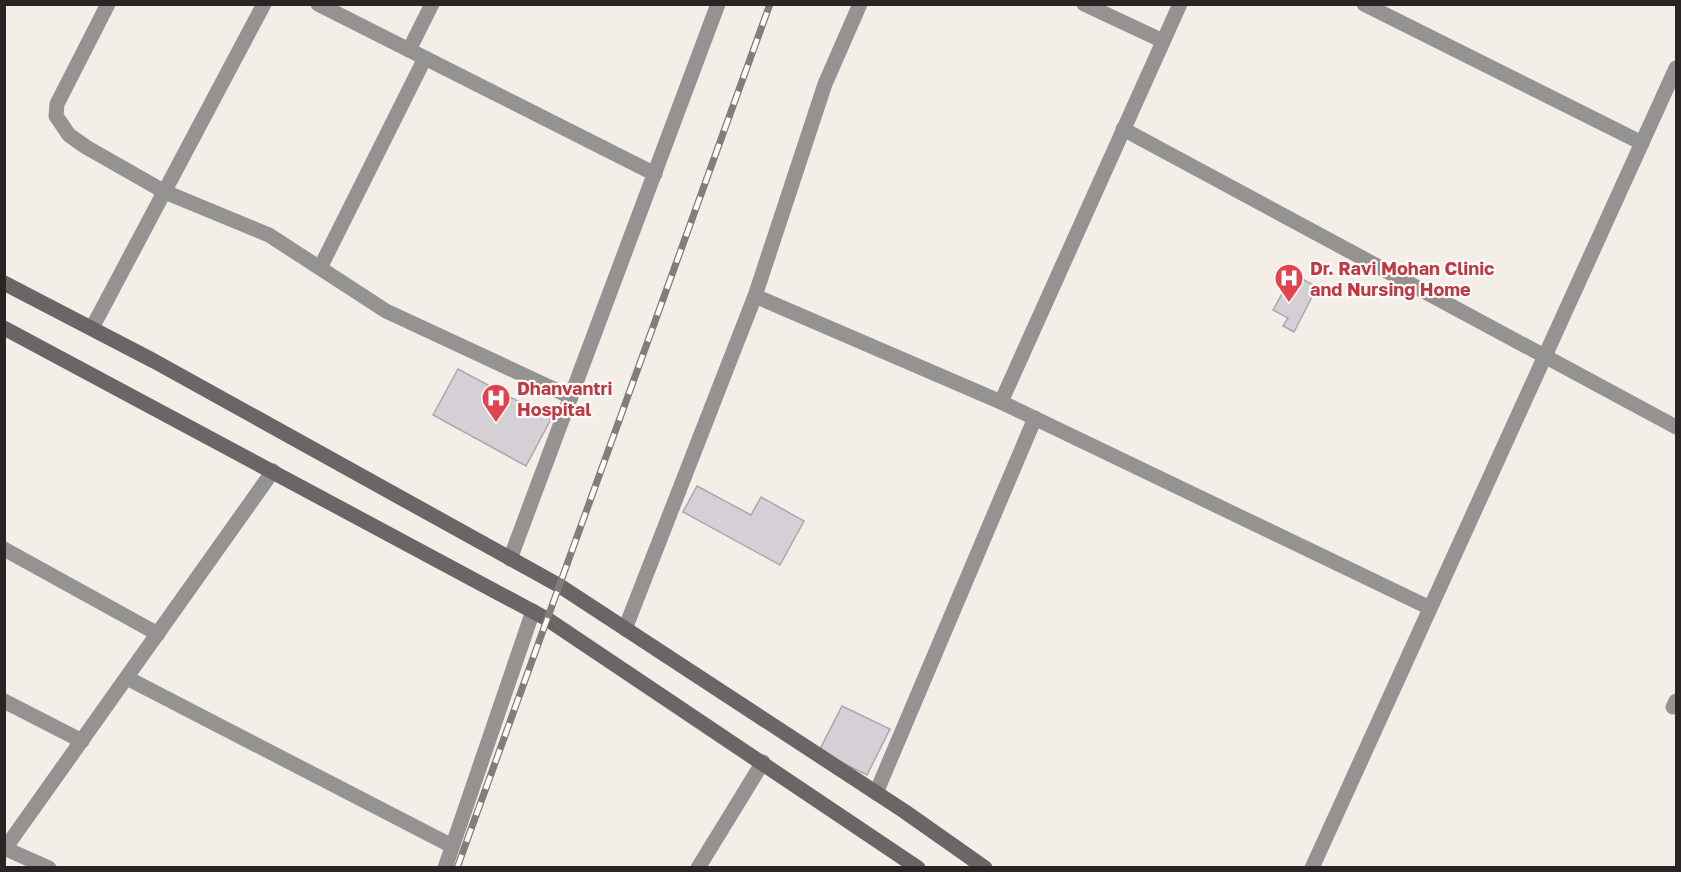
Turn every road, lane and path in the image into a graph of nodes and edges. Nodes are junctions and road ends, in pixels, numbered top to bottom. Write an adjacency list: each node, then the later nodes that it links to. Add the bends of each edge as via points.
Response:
1 (108, 4): 17 (street, via 57,104 56,116 69,135)
2 (264, 4): 17 (street)
3 (318, 4): 11 (street)
4 (432, 4): 11 (street)
5 (718, 4): 16 (street)
6 (860, 4): 20 (street, via 825,84)
7 (1084, 4): 10 (street)
8 (1180, 4): 10 (street)
9 (1364, 4): 15 (street)
10 (1163, 41): 14 (street)
11 (409, 50): 12 (street)
12 (425, 58): 16 (street); 18 (street)
13 (1677, 68): 15 (street)
14 (1123, 129): 23 (street); 25 (street)
15 (1642, 143): 23 (street)
16 (655, 174): 24 (street)
17 (165, 192): 18 (street, via 269,235); 22 (street)
18 (320, 268): 24 (street, via 386,311)
19 (4, 283): 22 (main road)
20 (755, 296): 25 (street); 33 (street)
21 (4, 328): 28 (main road)
22 (92, 328): 30 (main road)
23 (1545, 356): 27 (street); 31 (street)
24 (571, 397): 30 (street)
25 (1001, 402): 26 (street)
26 (1035, 418): 31 (street); 39 (street)
27 (1677, 427)
28 (273, 471): 32 (main road); 34 (street)
29 (4, 549): 34 (street)
30 (510, 559): 33 (main road)
31 (1430, 608): 47 (street)
32 (533, 611): 38 (main road); 40 (street)
33 (625, 629): 39 (main road)
34 (158, 634): 35 (street)
35 (127, 678): 37 (street); 40 (street)
36 (4, 701): 37 (street)
37 (81, 741): 41 (street)
38 (763, 762): 44 (street); 45 (main road)
39 (876, 793): 46 (main road)
40 (452, 846): 43 (street)
41 (5, 849): 42 (street)
42 (49, 867)
43 (445, 867)
44 (698, 867)
45 (918, 867)
46 (985, 867)
47 (1312, 867)

